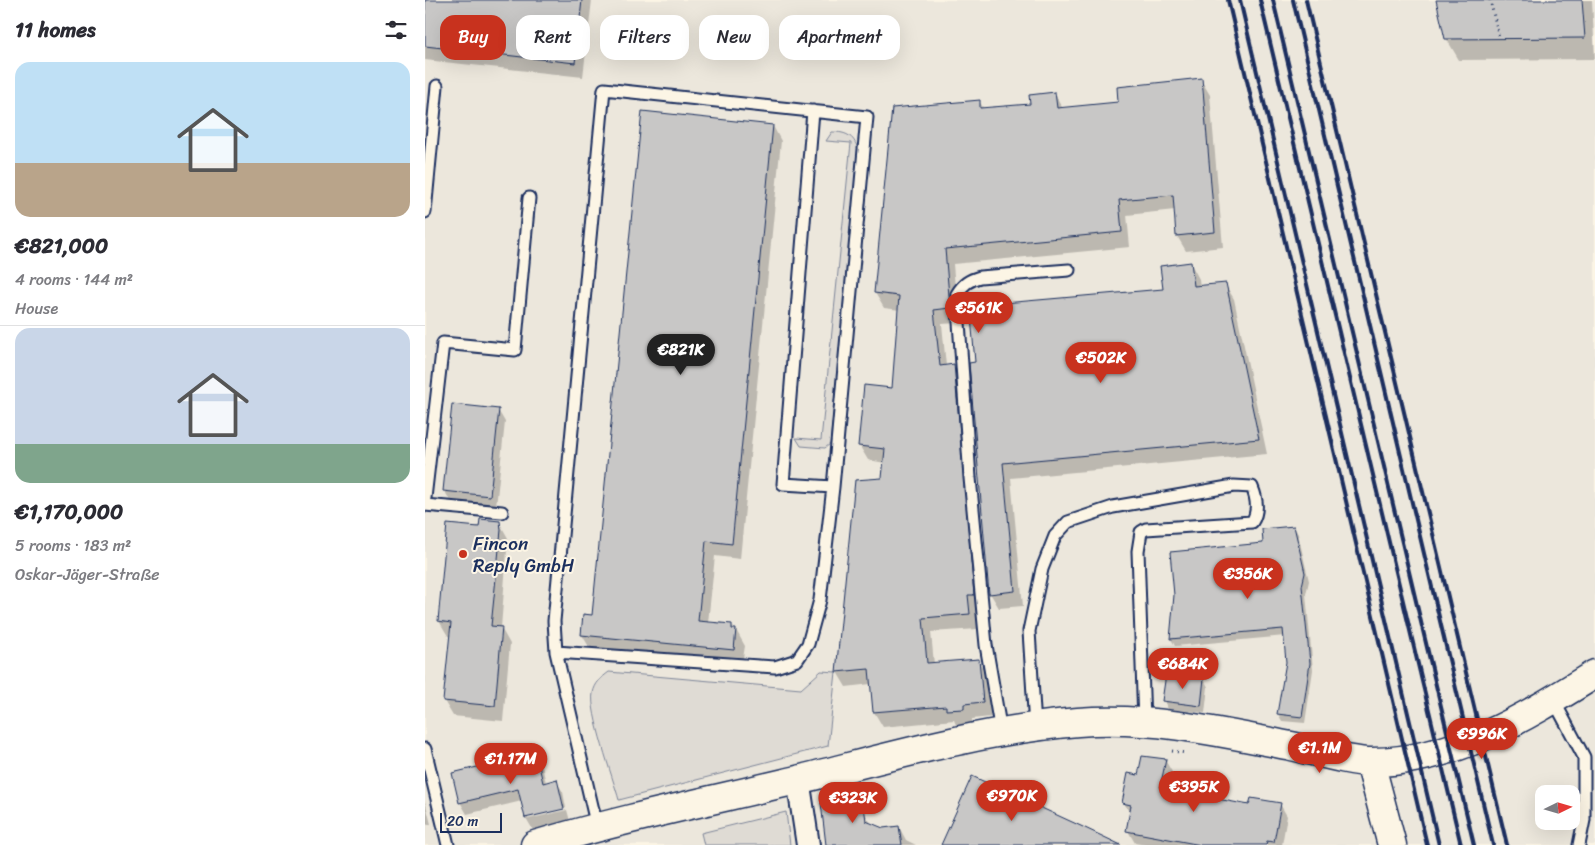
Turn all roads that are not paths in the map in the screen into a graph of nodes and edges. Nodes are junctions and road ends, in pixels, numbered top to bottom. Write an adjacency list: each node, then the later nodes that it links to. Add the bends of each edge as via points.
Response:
1 (437, 86): 4 (lane)
2 (813, 112): 6 (lane, via 783,484); 6 (lane, via 867,117); 10 (lane, via 604,89 561,529 554,621)
3 (529, 198): 7 (lane, via 515,350 443,343)
4 (425, 212)
5 (1069, 270): 15 (lane, via 980,277 969,280 957,294 985,635)
6 (833, 487): 10 (lane, via 821,600 808,644 797,660 775,667)
7 (425, 498)
8 (425, 505): 9 (lane)
9 (502, 512)
10 (556, 652): 19 (lane)
11 (1595, 653): 12 (street)
12 (1575, 686): 17 (street, via 1495,732 1455,748 1413,758); 24 (lane, via 1584,757 1584,820)
13 (1144, 723): 14 (street, via 1081,722); 14 (lane, via 1138,551 1141,532 1146,529 1252,522 1257,506 1253,487 1234,486 1113,507 1068,522 1055,536 1042,568 1029,631); 17 (street, via 1215,730)
14 (1035, 727): 15 (street)
15 (1001, 732): 18 (street)
16 (425, 749): 20 (lane)
17 (1371, 762): 23 (street)
18 (798, 779): 19 (street); 22 (street)
19 (597, 827): 21 (street)
20 (448, 845)
21 (535, 845)
22 (808, 845)
23 (1392, 845)
24 (1579, 845)

